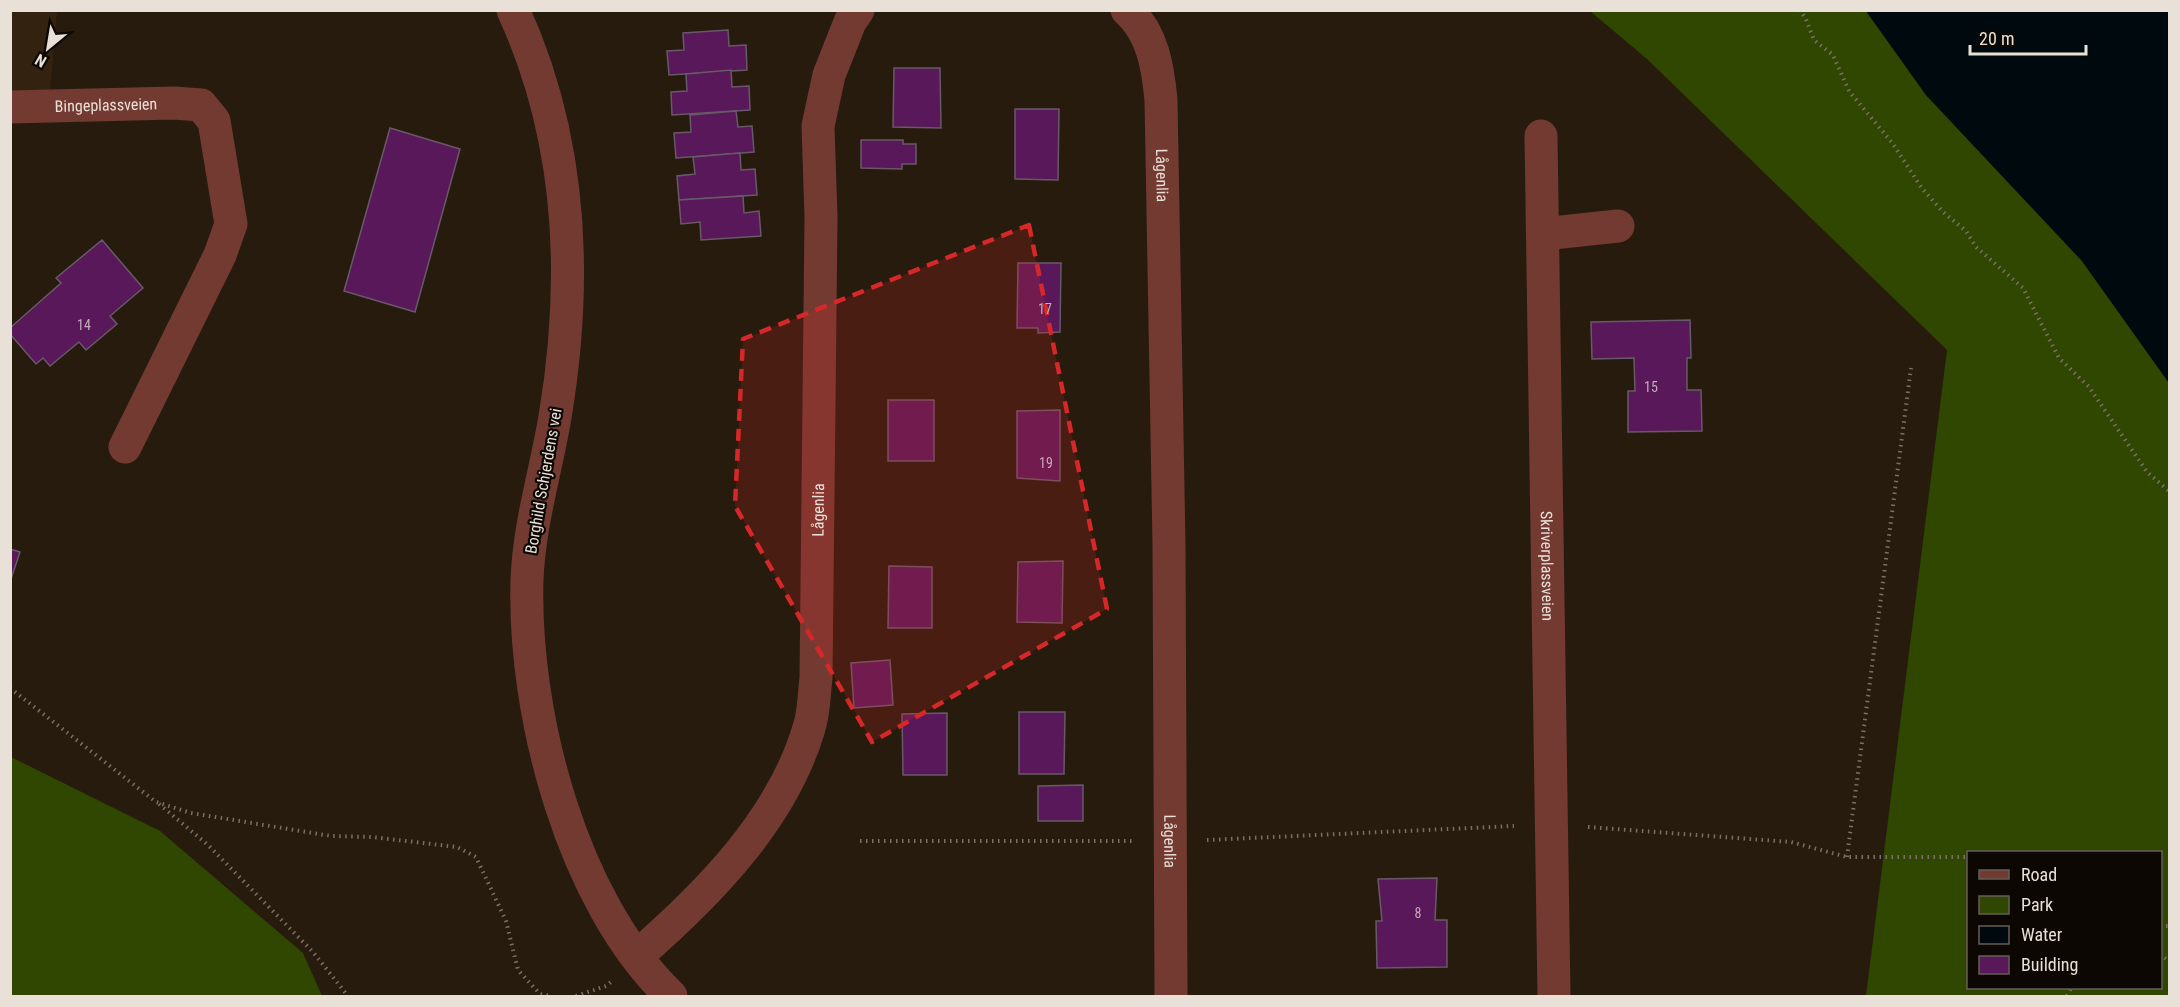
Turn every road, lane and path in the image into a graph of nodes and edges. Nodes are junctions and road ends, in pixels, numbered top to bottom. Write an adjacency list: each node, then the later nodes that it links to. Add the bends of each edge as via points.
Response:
1 (513, 10): 19 (street, Borghild Schjerdens vei, via 532,52 550,114 569,233 569,316 527,580 532,674 551,771 569,832 591,885)
2 (858, 10): 19 (street, Lågenlia, via 829,75 818,126 821,228 816,678 809,728 788,779 759,828 691,909)
3 (1127, 10): 16 (street, Lågenlia, via 1137,20 1157,60 1161,100)
4 (1799, 10): 11 (path, via 1814,40 1833,55 1849,91 1893,144 1921,187 1966,231 1976,247 2023,288 2059,358 2089,387 2147,472)
5 (10, 107): 10 (street, Bingeplassveien, via 174,103 201,105 214,121 231,224 210,276)
6 (1541, 136): 8 (street, Skriverplassveien)
7 (1618, 226): 8 (street)
8 (1542, 234): 14 (street, Skriverplassveien)
9 (1911, 368): 17 (path)
10 (125, 447)
11 (2169, 492)
12 (10, 688): 13 (path)
13 (156, 802): 20 (path, via 208,845 313,952); 21 (path, via 191,813 331,836 457,847 476,857 492,889 506,921 518,970 540,994)
14 (1552, 824): 16 (path); 17 (path, via 1791,842); 24 (street, Skriverplassveien)
15 (860, 841): 16 (path)
16 (1170, 842): 23 (street, Lågenlia)
17 (1847, 857): 18 (path)
18 (1967, 857)
19 (637, 956): 22 (street, Borghild Schjerdens vei)
20 (348, 996)
21 (550, 996)
22 (671, 996)
23 (1171, 996)
24 (1554, 996)

